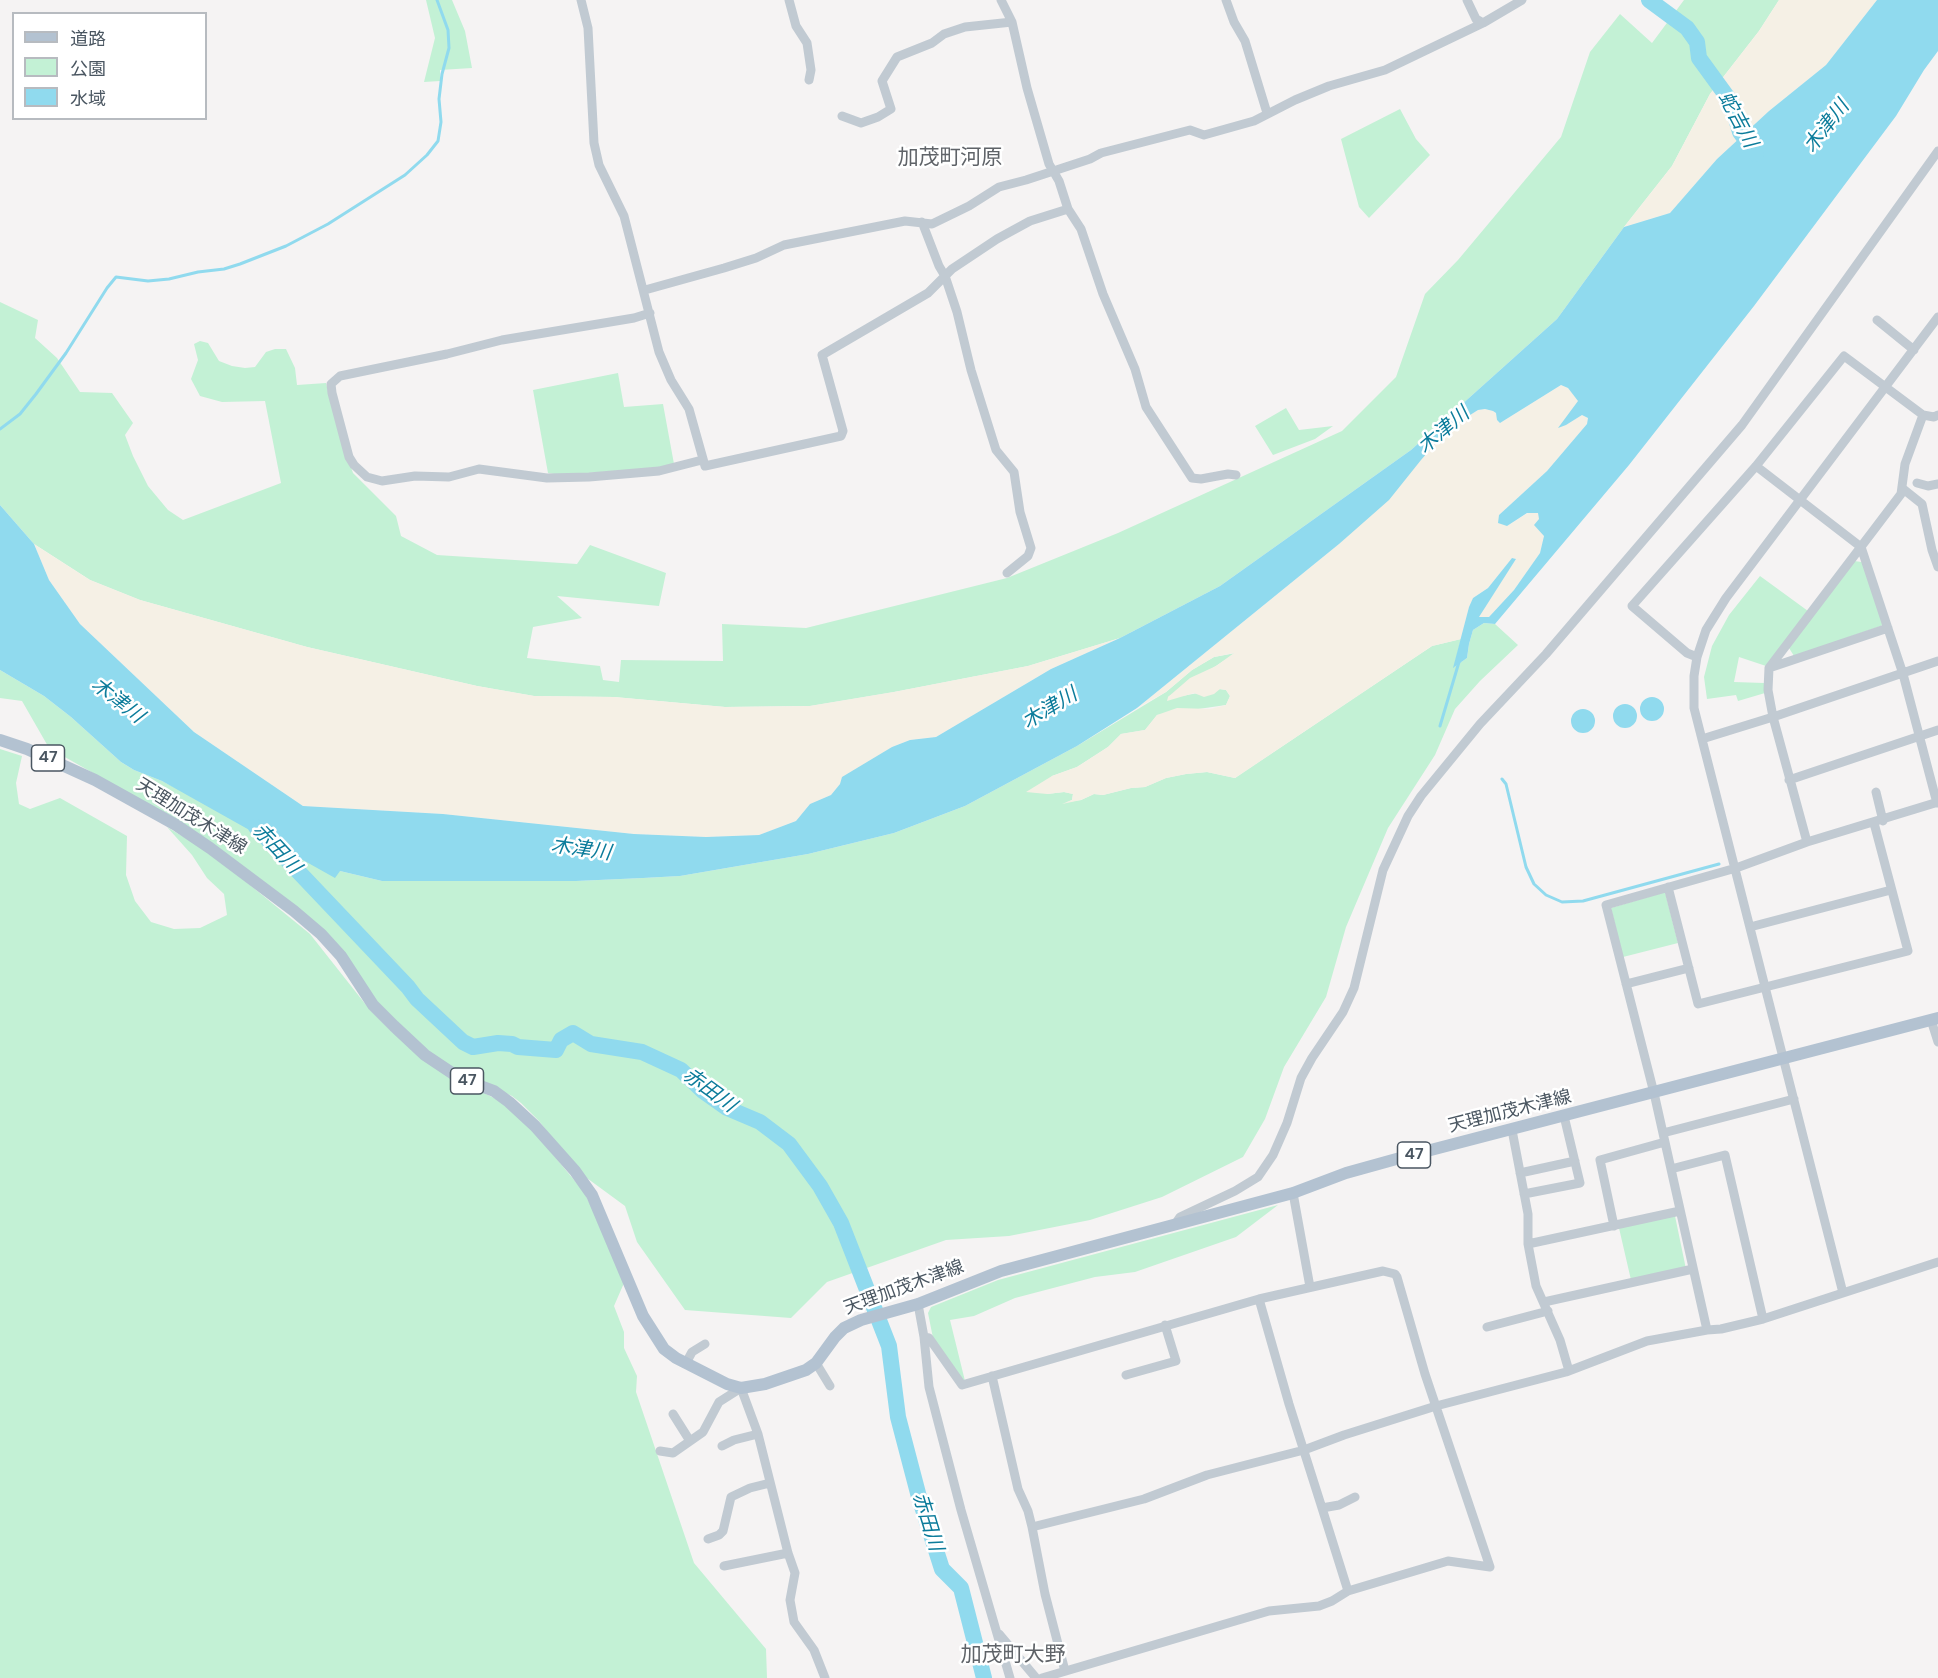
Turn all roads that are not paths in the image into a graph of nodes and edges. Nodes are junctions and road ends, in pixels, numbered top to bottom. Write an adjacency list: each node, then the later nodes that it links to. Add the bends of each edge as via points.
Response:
1 (581, 0): 17 (street, via 588,28 596,154 624,216)
2 (789, 0): 9 (street, via 796,26 807,43)
3 (1001, 0): 7 (street)
4 (1226, 0): 10 (street, via 1245,41)
5 (1467, 0): 8 (street, via 1476,19)
6 (1522, 0): 8 (street)
7 (1012, 22): 11 (street, via 965,27 897,57 882,81 891,108 861,123); 13 (street)
8 (1483, 22): 10 (street, via 1384,70 1320,90)
9 (809, 80)
10 (1267, 113): 13 (street, via 1254,121 1204,135 1190,130)
11 (842, 116)
12 (1938, 151): 71 (street, via 1742,425 1554,645 1480,724 1422,796 1408,816 1383,870 1354,988 1302,1078 1273,1155 1258,1177 1180,1216)
13 (1052, 170): 14 (street); 15 (street, via 999,187 932,224)
14 (1068, 209): 16 (street, via 1030,221); 27 (street, via 1081,229 1146,407 1166,439 1192,478)
15 (922, 222): 16 (street); 17 (street, via 905,220 784,245 756,258)
16 (945, 276): 25 (street, via 928,293 822,355 841,435 705,466); 34 (street, via 996,450 1014,472 1031,548 1028,556)
17 (645, 290): 18 (street)
18 (650, 313): 25 (street, via 663,361 689,409); 25 (street, via 502,340 340,376 331,384 349,457 367,477 382,482 415,476 449,477 479,469 547,478 589,477 659,471)
19 (1938, 317): 21 (street)
20 (1876, 320): 21 (street)
21 (1914, 351): 22 (street)
22 (1886, 387): 23 (street); 26 (street, via 1844,356); 31 (street)
23 (1923, 415): 24 (street); 30 (street, via 1905,464)
24 (1938, 415)
25 (702, 460)
26 (1756, 466): 31 (street); 36 (street, via 1632,606 1687,653)
27 (1236, 475)
28 (1917, 483): 29 (street)
29 (1938, 484)
30 (1902, 488): 32 (street); 33 (street, via 1922,504)
31 (1800, 500): 32 (street); 36 (street, via 1726,598 1706,630)
32 (1860, 547): 35 (street); 38 (street)
33 (1938, 567)
34 (1007, 573)
35 (1888, 628): 38 (street); 39 (street)
36 (1697, 657): 43 (street, via 1694,708)
37 (1938, 661): 39 (street)
38 (1770, 668): 40 (street, via 1768,690)
39 (1903, 674): 40 (street); 42 (street)
40 (1773, 717): 43 (street); 45 (street)
41 (1938, 730): 42 (street)
42 (1919, 736): 45 (street); 47 (street)
43 (1702, 739): 50 (street)
44 (0, 740): 87 (main road, 天理加茂木津線 / 47, via 95,780 210,848 321,934 341,956 373,1005 425,1055 509,1102 535,1126 592,1195 643,1316 664,1349)
45 (1789, 780): 49 (street)
46 (1876, 792): 48 (street)
47 (1937, 803): 48 (street)
48 (1878, 822): 49 (street); 52 (street)
49 (1807, 843): 50 (street)
50 (1736, 868): 51 (street); 53 (street)
51 (1668, 887): 54 (street); 55 (street, via 1606,905)
52 (1891, 890): 53 (street); 56 (street, via 1908,951)
53 (1750, 927): 56 (street)
54 (1689, 968): 55 (street); 56 (street, via 1698,1004)
55 (1626, 984): 60 (street)
56 (1765, 987): 59 (street)
57 (1934, 1019): 58 (street); 59 (main road, 天理加茂木津線 / 47)
58 (1938, 1041)
59 (1784, 1058): 60 (main road, 天理加茂木津線 / 47); 61 (street)
60 (1654, 1093): 62 (main road, 天理加茂木津線 / 47); 64 (street)
61 (1794, 1099): 64 (street); 77 (street)
62 (1564, 1116): 63 (main road, 天理加茂木津線 / 47); 65 (street)
63 (1512, 1130): 67 (street); 68 (main road, 天理加茂木津線 / 47, via 1346,1173)
64 (1664, 1138): 66 (street); 72 (street, via 1600,1160)
65 (1575, 1161): 67 (street); 69 (street, via 1580,1183)
66 (1671, 1169): 70 (street); 81 (street, via 1725,1155)
67 (1520, 1173): 69 (street)
68 (1293, 1193): 71 (main road, 天理加茂木津線 / 47); 76 (street)
69 (1524, 1194): 73 (street)
70 (1680, 1211): 72 (street); 75 (street)
71 (1176, 1223): 79 (main road, 天理加茂木津線 / 47, via 1001,1270)
72 (1614, 1226): 73 (street)
73 (1528, 1244): 80 (street, via 1536,1286)
74 (1938, 1262): 77 (street)
75 (1693, 1269): 80 (street); 84 (street)
76 (1310, 1287): 78 (street); 94 (street, via 1383,1271 1395,1274)
77 (1843, 1293): 81 (street)
78 (1259, 1299): 82 (street); 99 (street)
79 (918, 1304): 85 (street); 88 (main road, 天理加茂木津線 / 47, via 844,1328)
80 (1546, 1306): 83 (street); 89 (street)
81 (1763, 1318): 84 (street)
82 (1165, 1325): 90 (street, via 1176,1361); 91 (street)
83 (1487, 1327)
84 (1707, 1330): 89 (street, via 1647,1341)
85 (924, 1337): 91 (street, via 929,1338 962,1385); 109 (street, via 929,1387)
86 (705, 1344): 87 (street, via 692,1352)
87 (686, 1363): 93 (main road, 天理加茂木津線 / 47)
88 (816, 1363): 92 (street); 93 (main road, 天理加茂木津線 / 47, via 794,1375)
89 (1569, 1371): 94 (street)
90 (1126, 1375)
91 (992, 1376): 104 (street, via 1018,1489)
92 (830, 1386)
93 (741, 1388): 96 (street); 97 (street, via 719,1402 703,1432)
94 (1436, 1406): 99 (street); 108 (street, via 1490,1567 1448,1561)
95 (673, 1414): 97 (street)
96 (758, 1434): 98 (street); 101 (street)
97 (690, 1441): 100 (street, via 673,1453)
98 (722, 1446)
99 (1304, 1450): 103 (street); 104 (street, via 1207,1475 1144,1499)
100 (660, 1451)
101 (770, 1483): 105 (street, via 731,1497 723,1531); 106 (street)
102 (1355, 1497): 103 (street)
103 (1322, 1508): 108 (street)
104 (1032, 1527): 110 (street)
105 (708, 1539)
106 (788, 1552): 107 (street); 111 (street, via 795,1573 790,1600 794,1622 814,1650)
107 (724, 1566)
108 (1348, 1592): 110 (street, via 1319,1606 1269,1611)
109 (997, 1632): 112 (street); 113 (street)
110 (1065, 1671): 114 (street)
111 (825, 1678)
112 (1010, 1678)
113 (1036, 1678)
114 (1042, 1678)

